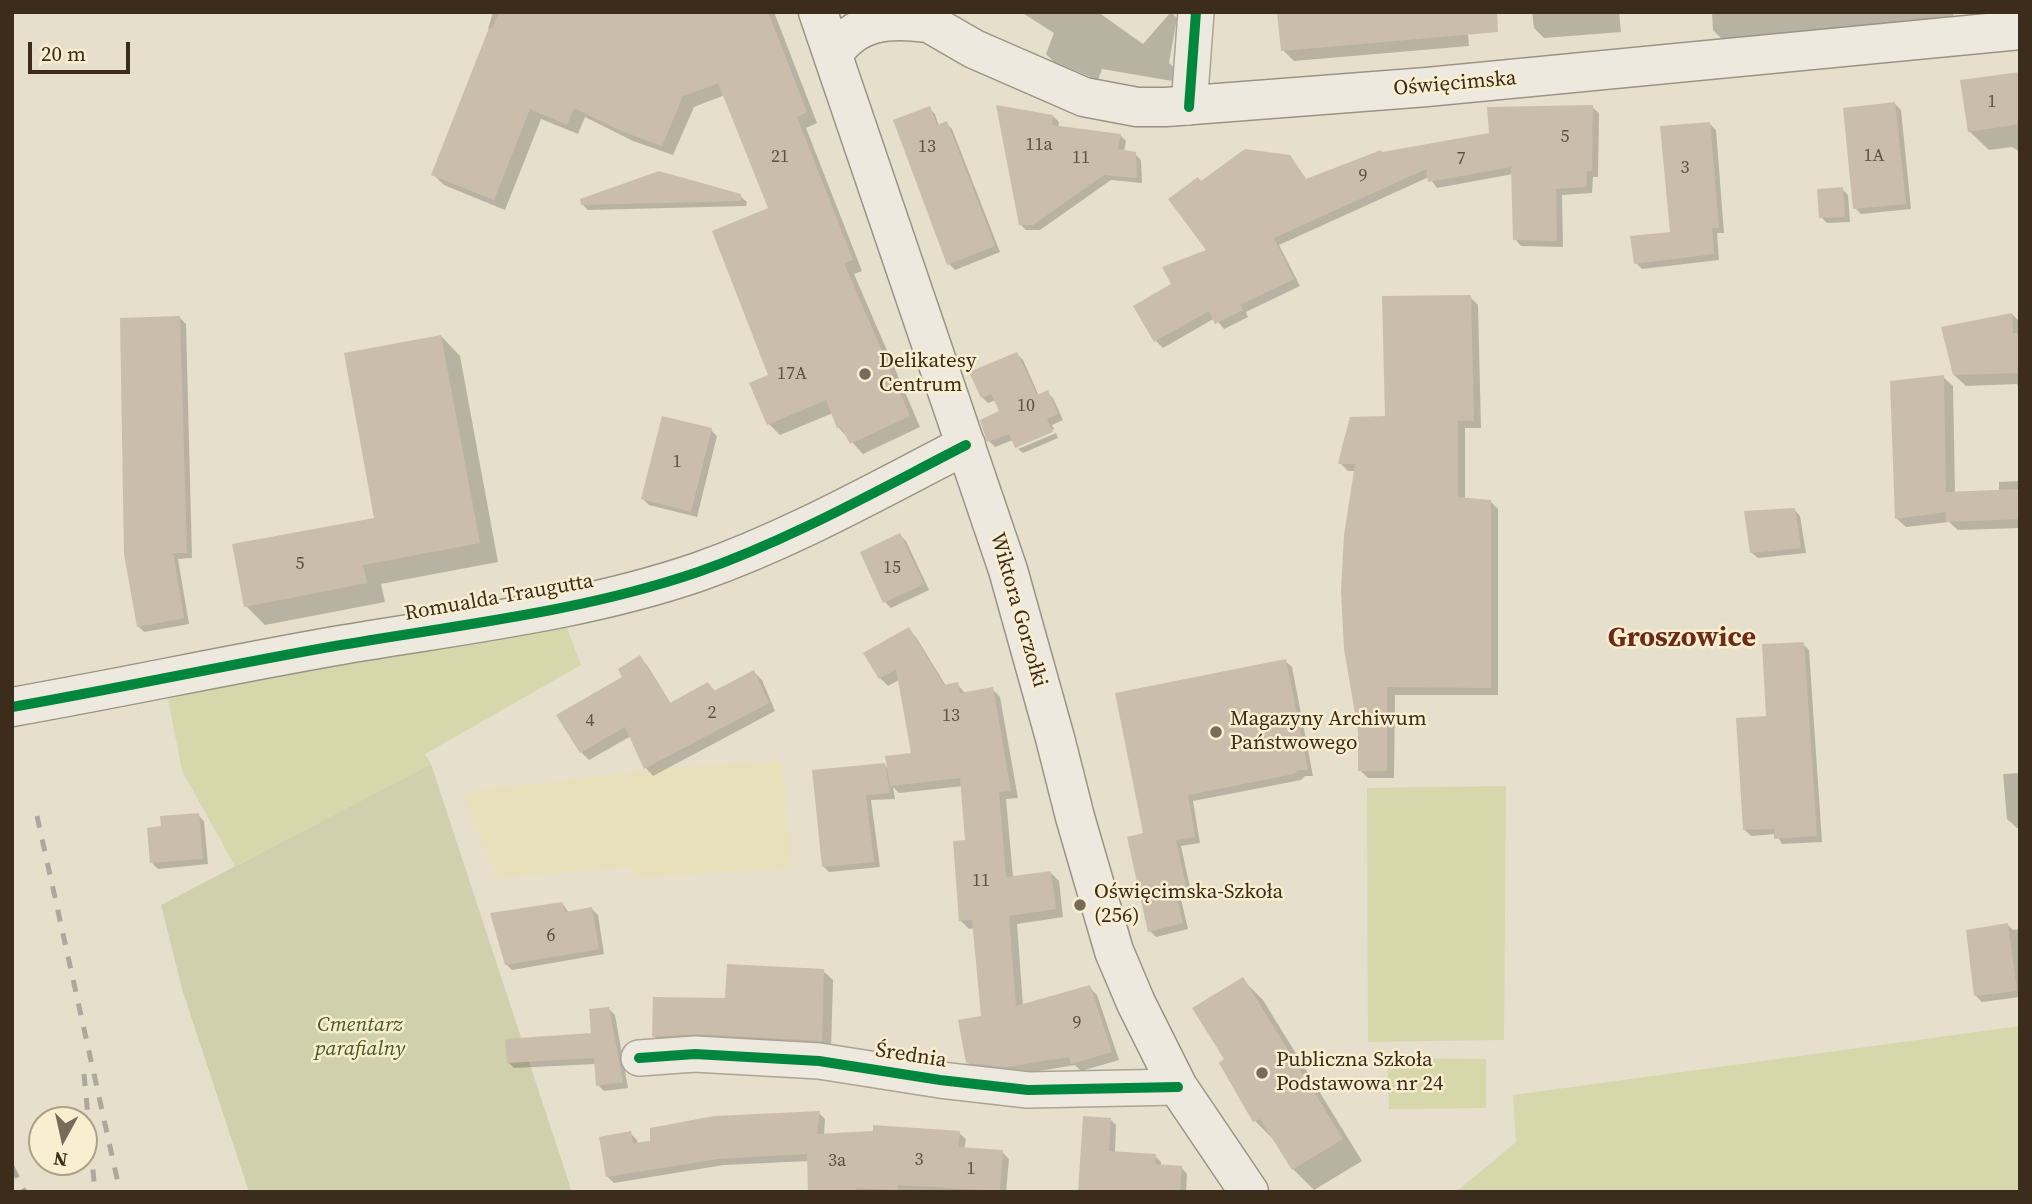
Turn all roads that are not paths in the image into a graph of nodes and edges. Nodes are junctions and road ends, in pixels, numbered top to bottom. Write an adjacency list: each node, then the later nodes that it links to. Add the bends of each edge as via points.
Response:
1 (818, 12): 5 (main road, Wiktora Gorzołki)
2 (1196, 12): 6 (street)
3 (918, 17): 5 (main road, via 859,29 849,34); 6 (main road, Oświęcimska, via 974,49 1084,97 1138,107)
4 (2020, 30): 6 (main road, Oświęcimska)
5 (833, 55): 7 (main road, Wiktora Gorzołki)
6 (1189, 107)
7 (966, 445): 8 (main road, Romualda Traugutta, via 780,541 626,594); 10 (main road, Wiktora Gorzołki, via 1008,570 1114,951)
8 (12, 707)
9 (639, 1058): 10 (street, Średnia, via 695,1054 819,1061 1028,1090)
10 (1178, 1087): 11 (main road, Wiktora Gorzołki)
11 (1249, 1192)

